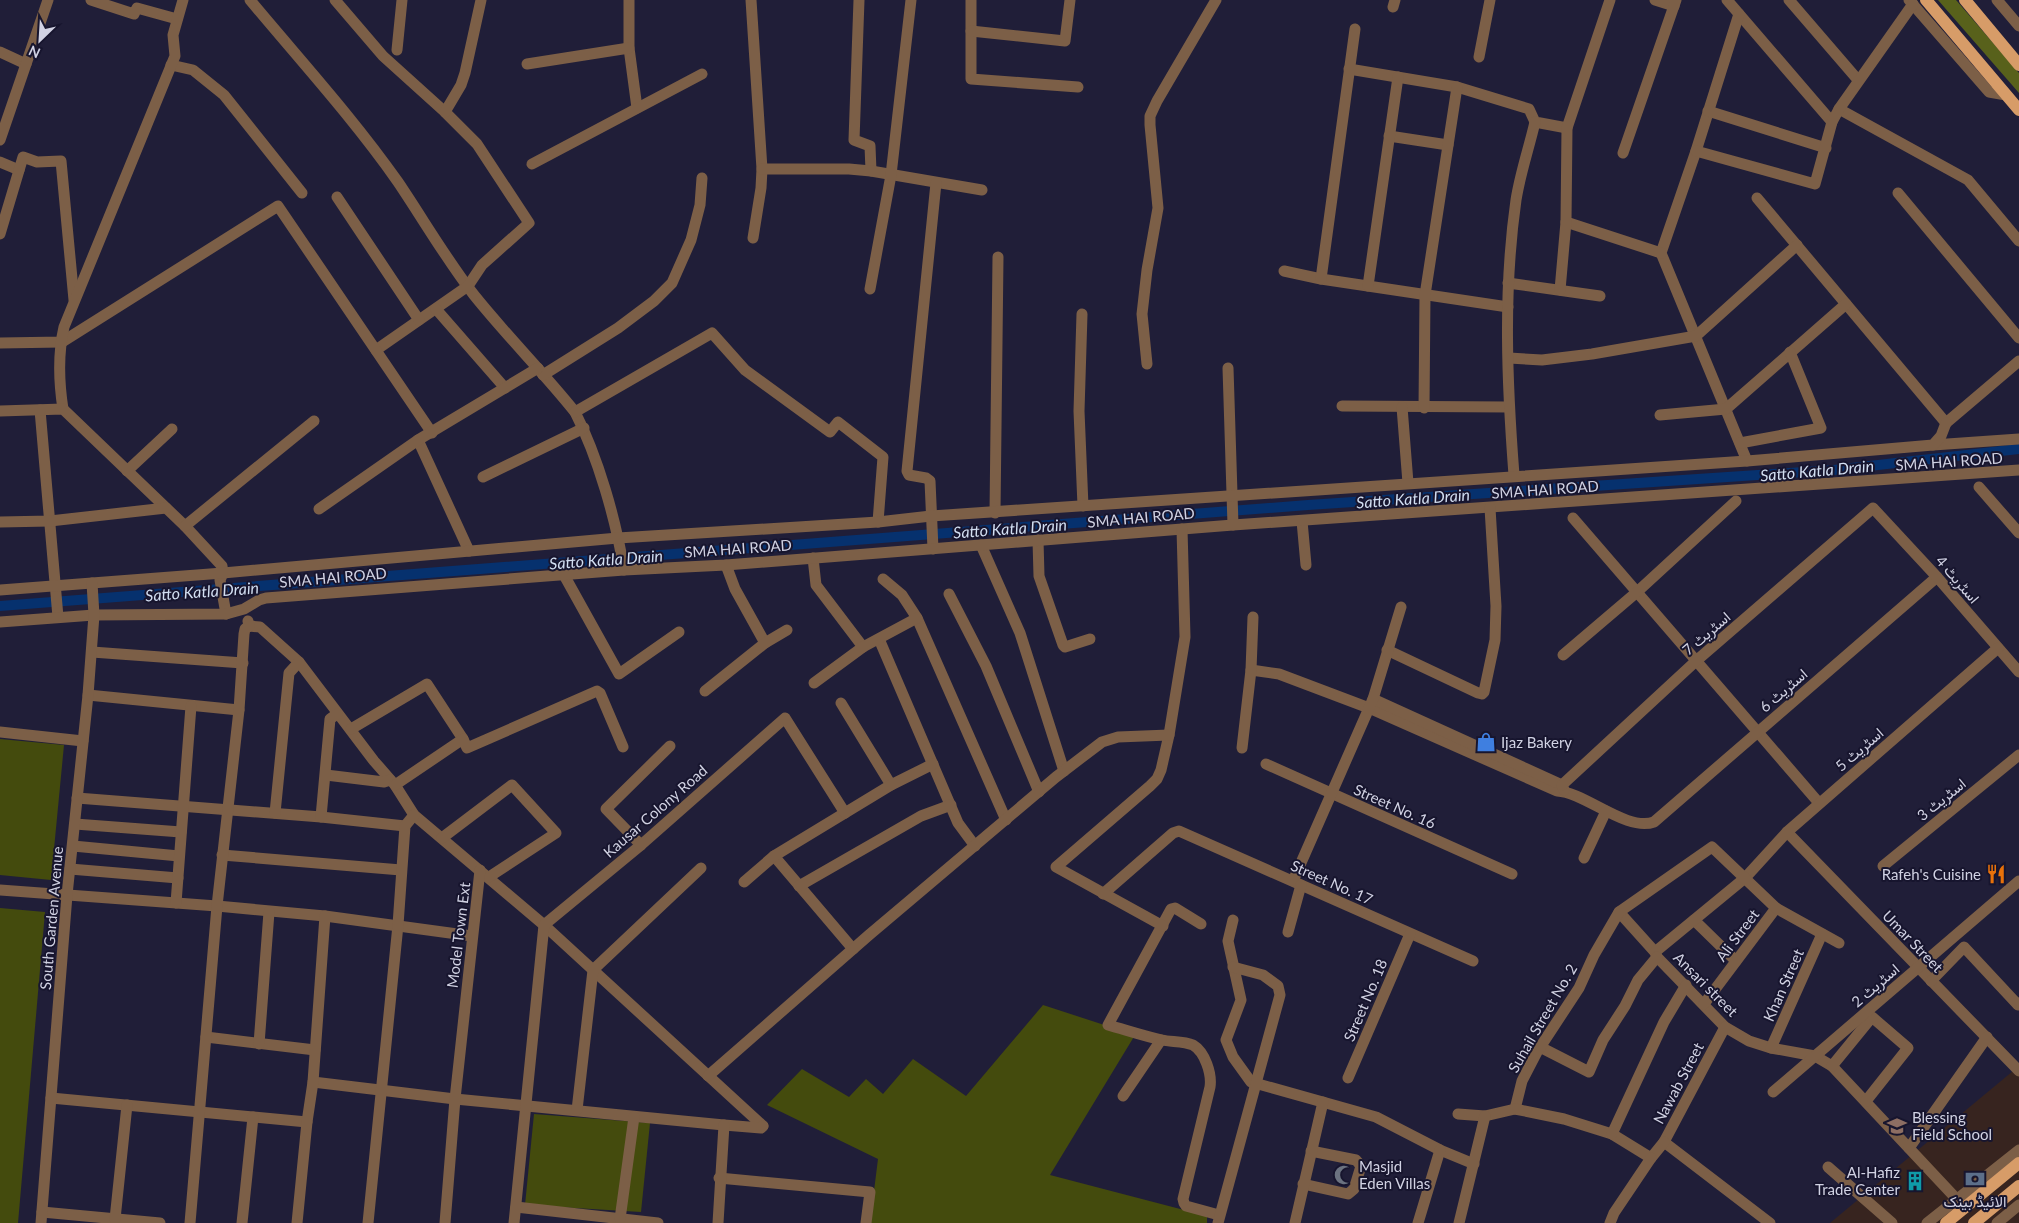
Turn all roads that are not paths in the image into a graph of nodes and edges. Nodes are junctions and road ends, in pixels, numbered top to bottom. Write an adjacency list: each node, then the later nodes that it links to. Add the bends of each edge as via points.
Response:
1 (48, 0): 34 (street)
2 (91, 0): 26 (street, via 134,14 137,8)
3 (183, 0): 26 (street)
4 (250, 0): 83 (street, via 369,144)
5 (335, 0): 50 (street, via 383,56)
6 (402, 0): 31 (street)
7 (481, 0): 50 (street, via 465,73)
8 (629, 0): 30 (street)
9 (751, 0): 63 (street)
10 (859, 0): 64 (street, via 854,140 870,146)
11 (912, 0): 65 (street)
12 (972, 0): 29 (street)
13 (1070, 0): 29 (street, via 1064,41)
14 (1216, 0): 103 (street, via 1150,116 1158,208 1143,292)
15 (1490, 0): 33 (street)
16 (1610, 0): 53 (street)
17 (1655, 0): 24 (street)
18 (1727, 0): 25 (street)
19 (1790, 0): 41 (street)
20 (1926, 0): 44 (main road)
21 (1964, 0): 36 (main road)
22 (1997, 0): 27 (street)
23 (1911, 2): 41 (street); 44 (street, via 1989,92)
24 (1675, 3): 59 (street)
25 (1739, 14): 49 (street); 52 (street)
26 (177, 18): 37 (street, via 173,35 175,56)
27 (2019, 26)
28 (1355, 29): 38 (street)
29 (971, 31): 42 (street, via 971,79)
30 (629, 48): 35 (street); 46 (street)
31 (397, 50)
32 (0, 52): 34 (street)
33 (1480, 57)
34 (26, 64): 45 (street)
35 (527, 64)
36 (2019, 64)
37 (171, 65): 69 (street, via 193,70 224,94); 89 (street)
38 (1349, 69): 40 (street); 81 (street)
39 (702, 74): 46 (street)
40 (1398, 77): 43 (street); 54 (street)
41 (1858, 80): 47 (street)
42 (1078, 87)
43 (1456, 87): 51 (street, via 1529,109); 56 (street)
44 (2006, 95): 48 (main road)
45 (5, 107): 55 (street)
46 (637, 108): 61 (street)
47 (1839, 109): 52 (street); 76 (street, via 1968,180)
48 (2019, 110)
49 (1708, 111): 57 (street); 58 (street)
50 (445, 112): 83 (street, via 477,144 529,223 482,265)
51 (1535, 122): 53 (street); 82 (street, via 1516,199)
52 (1832, 122): 57 (street)
53 (1568, 128): 73 (street)
54 (1389, 136): 56 (street); 84 (street)
55 (0, 140)
56 (1448, 145): 87 (street)
57 (1826, 148): 58 (street, via 1818,177 1811,185)
58 (1696, 151): 78 (street)
59 (1623, 153)
60 (0, 162): 62 (street)
61 (532, 164)
62 (20, 170): 74 (street); 89 (street, via 23,157 37,162 61,162)
63 (762, 170): 64 (street); 75 (street)
64 (871, 171): 65 (street)
65 (891, 175): 67 (street); 85 (street)
66 (702, 178): 105 (street, via 700,205 691,240 672,283 618,328)
67 (936, 183): 68 (street); 143 (street, via 907,464 909,475 930,481)
68 (982, 190)
69 (302, 193)
70 (1898, 193): 96 (street)
71 (338, 197): 94 (street)
72 (1757, 198): 77 (street)
73 (1566, 222): 78 (street); 86 (street)
74 (0, 234)
75 (753, 238)
76 (2019, 241)
77 (1796, 246): 90 (street); 95 (street)
78 (1661, 253): 95 (street)
79 (998, 257): 140 (street)
80 (1284, 271): 81 (street)
81 (1321, 279): 84 (street)
82 (1508, 284): 86 (street); 91 (street)
83 (468, 286): 92 (street); 105 (street)
84 (1368, 286): 87 (street)
85 (870, 288)
86 (1560, 290): 88 (street)
87 (1426, 295): 91 (street); 110 (street)
88 (1600, 296)
89 (74, 303): 97 (street)
90 (1846, 304): 100 (street); 118 (street)
91 (1508, 307): 101 (street)
92 (436, 309): 94 (street); 106 (street)
93 (1082, 314): 135 (street, via 1079,411)
94 (419, 320): 99 (street)
95 (1696, 336): 101 (street, via 1542,360); 112 (street)
96 (2019, 338)
97 (62, 342): 98 (street); 99 (street, via 278,206); 111 (street, via 60,388)
98 (0, 343)
99 (376, 350): 121 (street)
100 (1790, 352): 112 (street); 124 (street, via 1820,428)
101 (1509, 358): 109 (street)
102 (2019, 361): 118 (street)
103 (1147, 364)
104 (1228, 368): 133 (street)
105 (541, 371): 106 (street); 115 (street)
106 (505, 388): 121 (street)
107 (1342, 406): 108 (street)
108 (1402, 407): 110 (street); 131 (street)
109 (1509, 407): 110 (street); 129 (street)
110 (1424, 408)
111 (63, 409): 113 (street); 128 (street)
112 (1726, 409): 116 (street); 124 (street)
113 (40, 410): 114 (street); 142 (street)
114 (0, 411)
115 (575, 412): 120 (street); 146 (street, via 712,333 745,370 813,421 830,432 838,422 883,457)
116 (1660, 415)
117 (314, 421): 148 (street)
118 (1946, 423): 125 (street)
119 (172, 428): 128 (street)
120 (584, 428): 130 (street); 152 (street)
121 (432, 433): 123 (street)
122 (2019, 439): 125 (street)
123 (418, 440): 137 (street); 155 (street)
124 (1740, 444): 126 (street)
125 (1933, 445): 126 (street)
126 (1746, 461): 129 (street)
127 (2019, 470): 138 (street, SMA HAI ROAD)
128 (127, 471): 136 (street)
129 (1514, 475): 131 (street)
130 (483, 477)
131 (1408, 483): 133 (street)
132 (1979, 487): 150 (street)
133 (1232, 499): 135 (street); 147 (street)
134 (1736, 501): 167 (street)
135 (1082, 506): 140 (street)
136 (166, 508): 142 (street); 148 (street)
137 (319, 508)
138 (1490, 508): 144 (street, SMA HAI ROAD); 185 (street, via 1496,614 1495,640 1484,692 1478,693)
139 (1873, 508): 162 (street, اسٹریٹ 4); 188 (street, اسٹریٹ 7)
140 (995, 513): 143 (street)
141 (1573, 518): 167 (street)
142 (50, 520): 145 (street); 165 (street)
143 (932, 521): 146 (street); 153 (street)
144 (1302, 521): 147 (street, SMA HAI ROAD); 157 (street)
145 (0, 522)
146 (878, 522): 152 (street)
147 (1233, 522): 149 (street, SMA HAI ROAD)
148 (185, 526): 161 (street, via 222,566)
149 (1182, 529): 151 (street, SMA HAI ROAD); 204 (street, via 1185,638)
150 (2019, 533)
151 (1038, 540): 154 (street, SMA HAI ROAD); 181 (street, via 1039,576 1063,645 1065,648)
152 (619, 542): 155 (street); 158 (street)
153 (933, 545): 154 (street, SMA HAI ROAD); 156 (street, SMA HAI ROAD)
154 (981, 545): 213 (street, via 1020,633)
155 (469, 551): 161 (street)
156 (814, 558): 159 (street, SMA HAI ROAD); 183 (street, via 816,585)
157 (1306, 564)
158 (623, 565): 159 (street, SMA HAI ROAD); 160 (street, SMA HAI ROAD)
159 (726, 565): 182 (street, via 735,589)
160 (564, 575): 170 (street, SMA HAI ROAD, via 266,598); 179 (street, via 619,674)
161 (222, 576): 164 (street); 173 (street)
162 (1937, 577): 184 (street, اسٹریٹ 4); 203 (street, اسٹریٹ 6)
163 (883, 579): 175 (street, via 902,595)
164 (92, 585): 165 (street); 171 (street, South Garden Avenue)
165 (56, 588): 166 (street); 172 (street)
166 (0, 590)
167 (1637, 592): 187 (street); 188 (street)
168 (950, 594): 218 (street, via 986,666)
169 (1401, 607): 185 (street)
170 (244, 609): 173 (street, SMA HAI ROAD); 177 (street)
171 (94, 611): 172 (street, SMA HAI ROAD); 173 (street, SMA HAI ROAD); 186 (street, South Garden Avenue)
172 (58, 614): 176 (street, SMA HAI ROAD)
173 (226, 614)
174 (1252, 617): 191 (street)
175 (918, 618): 180 (street); 230 (street)
176 (0, 622)
177 (249, 626): 189 (street, Model Town Ext, via 260,627); 190 (street, via 244,634)
178 (787, 630): 182 (street)
179 (679, 632)
180 (879, 639): 183 (street); 211 (street)
181 (1090, 639)
182 (765, 643): 194 (street)
183 (862, 647): 193 (street)
184 (1998, 648): 192 (street, اسٹریٹ 4); 221 (street, اسٹریٹ 5)
185 (1387, 650): 197 (street)
186 (92, 652): 190 (street); 195 (street, South Garden Avenue)
187 (1562, 655)
188 (1696, 661): 203 (street); 217 (street, اسٹریٹ 7)
189 (299, 662): 200 (street, Model Town Ext); 226 (street, via 289,673)
190 (243, 663): 199 (street)
191 (1251, 670): 197 (street, via 1279,674); 209 (street)
192 (2019, 672)
193 (814, 682)
194 (705, 691)
195 (88, 696): 198 (street); 206 (street, South Garden Avenue)
196 (841, 703): 216 (street)
197 (1371, 704): 217 (street, via 1557,791); 219 (street)
198 (191, 706): 199 (street); 223 (street)
199 (239, 710): 224 (street)
200 (337, 714): 201 (street, Model Town Ext); 214 (street, via 330,719)
201 (350, 729): 205 (street, via 427,684); 215 (street, Model Town Ext)
202 (0, 732): 206 (street)
203 (1758, 732): 221 (street); 225 (street, اسٹریٹ 6, via 1654,822 1640,824)
204 (1170, 736): 213 (street, via 1118,737 1102,742); 256 (street, via 1157,779 1056,868)
205 (462, 739): 208 (street, via 467,748 597,691); 215 (street)
206 (83, 742): 220 (street, South Garden Avenue)
207 (670, 746): 236 (street, via 606,809)
208 (623, 748)
209 (1242, 748)
210 (2019, 755): 243 (street, اسٹریٹ 3)
211 (933, 764): 216 (street); 222 (street)
212 (1266, 764): 219 (street, Street No. 16)
213 (1064, 771): 218 (street)
214 (326, 775): 215 (street); 229 (street)
215 (392, 782): 228 (street, Model Town Ext)
216 (891, 785): 227 (street)
217 (1563, 788): 225 (street)
218 (1039, 792): 230 (street)
219 (1331, 794): 248 (street, Street No. 16); 253 (street)
220 (77, 798): 223 (street); 231 (street, South Garden Avenue)
221 (1819, 803): 234 (street, اسٹریٹ 5)
222 (951, 805): 238 (street, via 958,823); 254 (street, via 921,816)
223 (184, 807): 224 (street); 233 (street)
224 (228, 810): 226 (street); 239 (street)
225 (1606, 811): 242 (street)
226 (275, 813): 229 (street)
227 (845, 813): 236 (street, Kausar Colony Road, via 785,718); 241 (street)
228 (414, 815): 232 (street); 235 (street, Model Town Ext)
229 (321, 817): 232 (street)
230 (1006, 820): 238 (street)
231 (74, 824): 233 (street); 237 (street, South Garden Avenue)
232 (405, 826): 246 (street)
233 (181, 832): 240 (street)
234 (1787, 832): 250 (street, اسٹریٹ 5); 280 (street, Umar Street)
235 (442, 838): 247 (street, Model Town Ext); 247 (street, via 512,784 556,833)
236 (640, 845): 267 (street, Kausar Colony Road)
237 (72, 846): 240 (street); 244 (street, South Garden Avenue)
238 (975, 846): 275 (street)
239 (222, 855): 246 (street); 259 (street)
240 (179, 856): 249 (street)
241 (774, 856): 252 (street); 254 (street)
242 (1584, 858)
243 (1883, 866)
244 (70, 868): 249 (street); 257 (street, South Garden Avenue)
245 (701, 868): 281 (street)
246 (401, 870): 268 (street)
247 (485, 874): 267 (street); 273 (street, Model Town Ext)
248 (1512, 874)
249 (178, 878): 258 (street)
250 (1746, 878): 260 (street); 262 (street, Suhail Street No. 2, via 1712,847); 265 (street, اسٹریٹ 5)
251 (2019, 881): 280 (street, اسٹریٹ 2)
252 (744, 882)
253 (1297, 883): 256 (street, Street No. 17, via 1178,832); 270 (street); 271 (street, Street No. 17)
254 (799, 886): 275 (street)
255 (0, 890): 257 (street)
256 (1103, 894): 269 (street)
257 (67, 895): 258 (street); 304 (street, South Garden Avenue)
258 (176, 903): 259 (street)
259 (217, 906): 261 (street); 287 (street)
260 (1776, 908): 272 (street); 278 (street, Ali Street)
261 (269, 912): 263 (street); 290 (street)
262 (1619, 912): 276 (street, Ansari street); 291 (street, Suhail Street No. 2, via 1579,988)
263 (325, 916): 268 (street); 293 (street)
264 (1233, 920): 279 (street, via 1228,942)
265 (1694, 920): 276 (street, اسٹریٹ 5); 278 (street)
266 (1201, 924): 269 (street, via 1173,907)
267 (544, 925): 281 (street); 309 (street)
268 (398, 926): 273 (street); 301 (street)
269 (1163, 926): 289 (street, via 1108,1025)
270 (1288, 932)
271 (1410, 934): 277 (street, Street No. 17); 298 (street, Street No. 18)
272 (1822, 934): 274 (street); 292 (street, Khan Street)
273 (472, 936): 305 (street, Model Town Ext)
274 (1839, 943)
275 (853, 949): 297 (street)
276 (1656, 954): 283 (street, Ansari street); 291 (street, اسٹریٹ 5, via 1603,1040 1589,1072)
277 (1473, 961)
278 (1736, 961): 284 (street, Ali Street)
279 (1233, 967): 300 (street, via 1241,1000 1226,1040 1233,1057 1251,1082); 300 (street, via 1263,975 1278,986 1280,995)
280 (1918, 968): 282 (street, Umar Street); 294 (street, اسٹریٹ 2)
281 (593, 970): 297 (street); 311 (street)
282 (1931, 980): 285 (street, via 1964,947); 288 (street, Umar Street)
283 (1686, 985): 284 (street, Ansari street); 319 (street, via 1664,1022)
284 (1704, 1004): 286 (street, Ansari street)
285 (2018, 1004)
286 (1725, 1027): 292 (street, Ansari street, via 1749,1041); 320 (street, Nawab Street)
287 (206, 1037): 290 (street); 312 (street)
288 (1987, 1037): 296 (street, Umar Street); 321 (street)
289 (1161, 1040): 303 (street); 338 (street, via 1194,1046 1206,1062 1210,1087 1183,1199 1186,1206)
290 (259, 1044): 293 (street)
291 (1540, 1047): 310 (street, Suhail Street No. 2, via 1522,1081)
292 (1771, 1048): 294 (street, Ansari street)
293 (315, 1050): 299 (street)
294 (1815, 1056): 295 (street, Ansari street); 302 (street, اسٹریٹ 2)
295 (1832, 1066): 306 (street, Ansari street); 306 (street, via 1872,1017 1908,1048)
296 (2019, 1071)
297 (708, 1076): 318 (street, via 763,1126)
298 (1348, 1078)
299 (313, 1082): 301 (street); 317 (street)
300 (1256, 1084): 307 (street); 338 (street)
301 (382, 1091): 305 (street); 343 (street)
302 (1773, 1092)
303 (1124, 1096)
304 (51, 1098): 308 (street); 335 (street, South Garden Avenue)
305 (455, 1099): 309 (street); 344 (street, Model Town Ext)
306 (1866, 1101): 321 (street, Ansari street)
307 (1323, 1102): 322 (street, via 1376,1117); 324 (street)
308 (127, 1105): 312 (street); 336 (street)
309 (525, 1106): 311 (street); 334 (street)
310 (1515, 1109): 314 (street); 319 (street)
311 (577, 1110): 316 (street)
312 (200, 1112): 315 (street); 340 (street)
313 (1458, 1114): 314 (street)
314 (1485, 1116): 327 (street)
315 (253, 1117): 317 (street); 341 (street)
316 (634, 1117): 318 (street); 337 (street)
317 (307, 1122): 342 (street)
318 (724, 1125): 329 (street)
319 (1612, 1134): 325 (street)
320 (1664, 1142): 325 (street); 353 (street, Nawab Street)
321 (1909, 1148): 332 (street, Ansari street)
322 (1440, 1150): 327 (street); 350 (street)
323 (2019, 1150): 332 (street)
324 (1311, 1151): 330 (street); 330 (street, via 1356,1160 1361,1166 1354,1189 1348,1194)
325 (1651, 1158): 352 (street)
326 (2019, 1163): 332 (main road)
327 (1474, 1164): 351 (street)
328 (1828, 1167): 354 (street)
329 (719, 1178): 347 (street); 348 (street, via 870,1192)
330 (1303, 1184): 349 (street)
331 (2019, 1186): 357 (main road)
332 (1961, 1203): 355 (street); 356 (main road)
333 (2019, 1205): 358 (street)
334 (516, 1207): 337 (street); 345 (street)
335 (42, 1217): 336 (street)
336 (115, 1218): 339 (street)
337 (620, 1219): 346 (street)
338 (1219, 1219)
339 (160, 1223)
340 (190, 1223)
341 (242, 1223)
342 (297, 1223)
343 (368, 1223)
344 (445, 1223)
345 (514, 1223)
346 (658, 1223)
347 (718, 1223)
348 (866, 1223)
349 (1295, 1223)
350 (1418, 1223)
351 (1459, 1223)
352 (1610, 1223)
353 (1770, 1223)
354 (1892, 1223)
355 (1927, 1223)
356 (1946, 1223)
357 (1974, 1223)
358 (1997, 1223)

